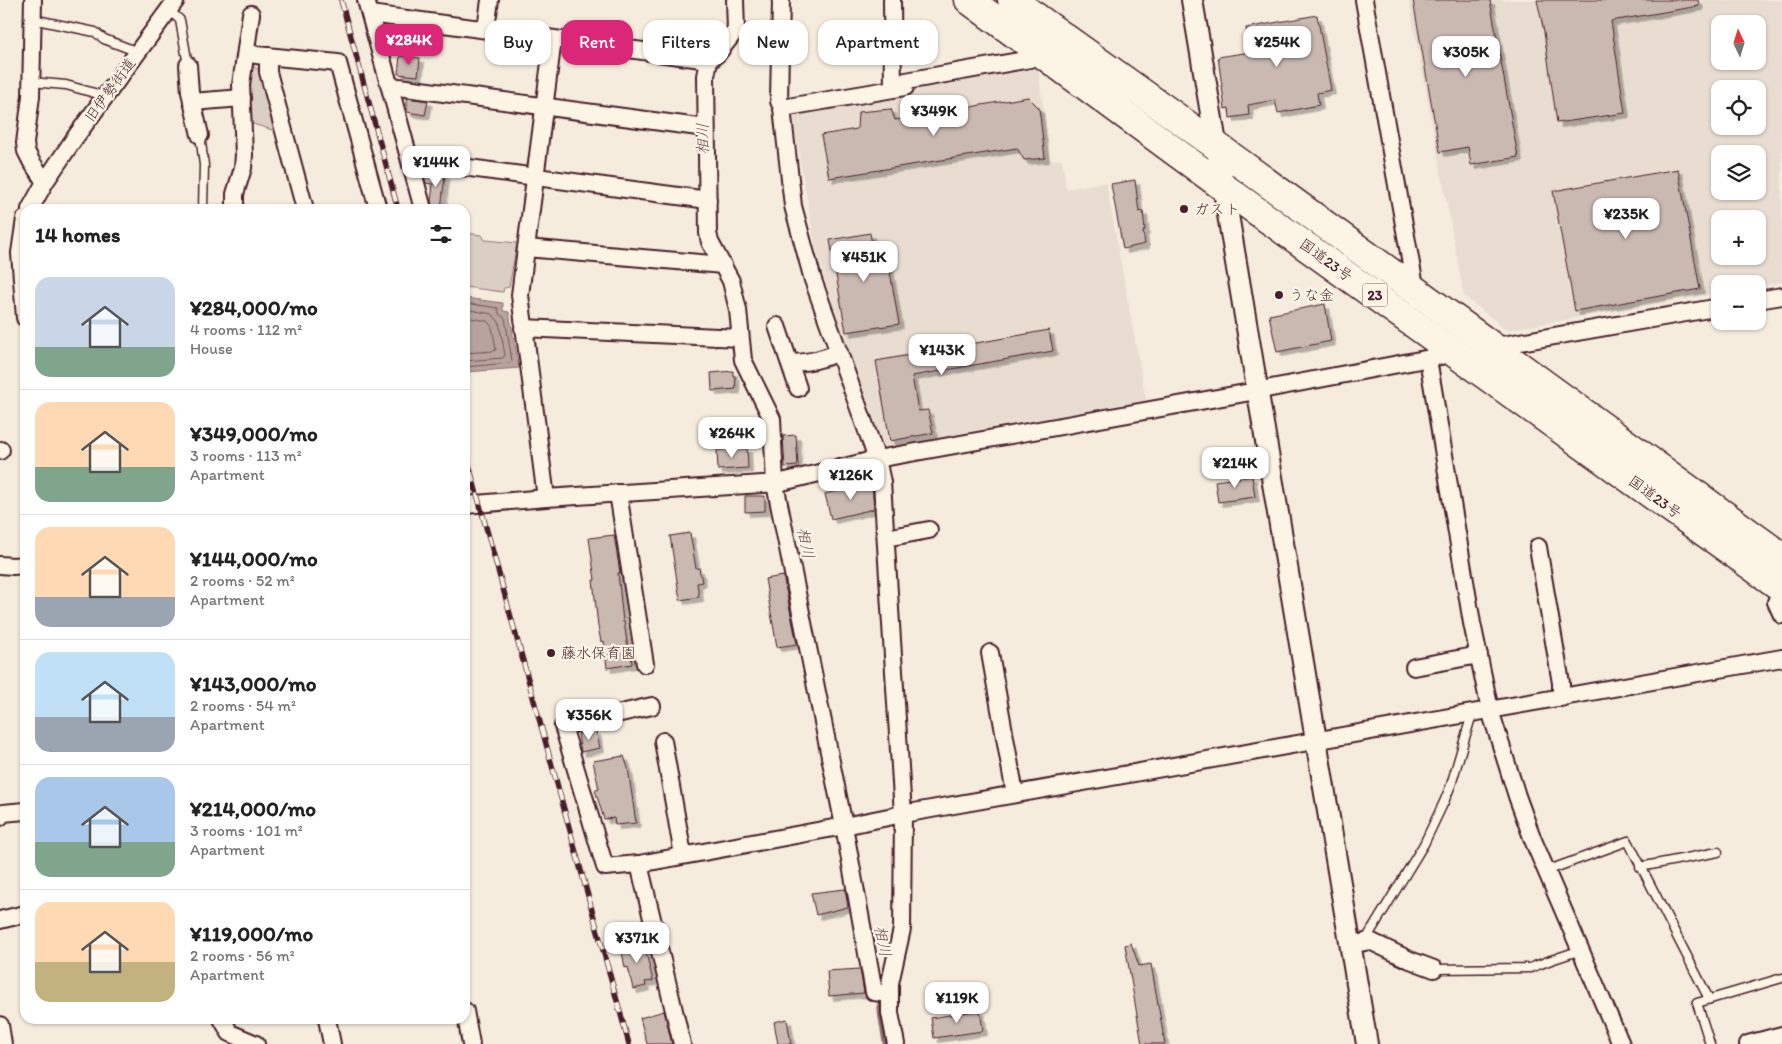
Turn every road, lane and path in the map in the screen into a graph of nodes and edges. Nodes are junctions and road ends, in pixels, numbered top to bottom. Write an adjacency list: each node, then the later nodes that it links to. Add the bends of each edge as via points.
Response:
1 (33, 0): 13 (street)
2 (490, 0): 14 (street)
3 (734, 0): 17 (street, via 736,30)
4 (781, 0): 32 (street, via 779,101)
5 (892, 0): 27 (street)
6 (969, 0): 39 (highway, 国道23号 / 23)
7 (1012, 0): 35 (highway, 国道23号 / 23)
8 (1192, 0): 35 (street)
9 (1364, 0): 49 (street)
10 (172, 5): 20 (street, 旧伊勢街道); 23 (lane, via 180,20)
11 (368, 7): 15 (street); 26 (street)
12 (251, 14): 18 (street)
13 (32, 19): 20 (lane, via 95,32 104,39); 25 (street)
14 (487, 20)
15 (485, 29)
16 (553, 39): 19 (street); 31 (street)
17 (729, 39)
18 (246, 51): 21 (street); 29 (street)
19 (643, 51)
20 (138, 52): 28 (street, 旧伊勢街道)
21 (268, 56): 44 (street, via 268,72); 45 (street, via 338,63)
22 (1030, 59): 27 (street, via 906,81 905,87)
23 (188, 65): 30 (street)
24 (708, 65): 33 (street)
25 (31, 82): 28 (lane, via 66,85); 38 (street, via 26,151)
26 (391, 86): 31 (street); 36 (street)
27 (893, 89): 32 (street)
28 (106, 96): 38 (street, 旧伊勢街道)
29 (242, 98): 30 (street); 43 (street, via 244,155)
30 (192, 102): 34 (street)
31 (545, 106): 33 (street); 37 (street)
32 (782, 108): 57 (street, via 793,206 813,280)
33 (706, 128): 40 (street)
34 (200, 135): 42 (lane, via 204,165)
35 (1218, 147): 39 (street); 49 (highway, 国道23号 / 23)
36 (410, 160): 37 (street); 46 (street)
37 (535, 177): 40 (street); 47 (street)
38 (45, 182): 41 (street, 旧伊勢街道)
39 (1222, 186): 58 (highway, 国道23号 / 23); 62 (street)
40 (708, 200): 48 (street, via 710,242)
41 (33, 204)
42 (203, 204)
43 (235, 204)
44 (304, 204)
45 (377, 204)
46 (422, 204)
47 (526, 248): 48 (street); 54 (street, via 520,295)
48 (723, 265): 55 (street, via 734,292)
49 (1416, 292): 56 (highway, 国道23号 / 23)
50 (1782, 296): 51 (street)
51 (1766, 299)
52 (1711, 309): 56 (street)
53 (777, 326): 60 (street)
54 (523, 328): 55 (street); 66 (street)
55 (740, 338): 64 (street, via 743,360 772,419)
56 (1492, 347): 58 (street); 71 (highway, 国道23号 / 23)
57 (839, 352): 60 (street, via 823,359); 63 (street)
58 (1455, 353): 59 (street); 74 (highway, 国道23号 / 23)
59 (1428, 359): 62 (street); 77 (street)
60 (790, 363): 61 (street)
61 (798, 388)
62 (1258, 390): 63 (street); 86 (street)
63 (877, 459): 64 (street); 69 (street)
64 (781, 483): 65 (street, via 686,494); 91 (street)
65 (618, 493): 66 (street); 79 (street)
66 (546, 498): 67 (street)
67 (470, 505)
68 (929, 530): 69 (street)
69 (886, 538): 89 (street)
70 (1538, 547): 81 (street, via 1561,683)
71 (1782, 557)
72 (20, 565): 73 (street)
73 (0, 566)
74 (1782, 589): 75 (street, via 1776,602)
75 (1782, 615)
76 (990, 653): 87 (street)
77 (1479, 655): 80 (street); 83 (street)
78 (1782, 658): 81 (street)
79 (645, 664)
80 (1414, 667)
81 (1560, 698): 83 (street)
82 (652, 706): 94 (street, via 564,726 605,867)
83 (1490, 710): 84 (street); 96 (street, via 1517,796)
84 (1472, 714): 86 (street); 99 (lane, via 1451,785 1424,844)
85 (663, 741): 93 (street)
86 (1316, 741): 87 (street); 99 (street)
87 (1015, 794): 89 (street)
88 (20, 812): 90 (street)
89 (903, 814): 91 (street); 103 (street, via 902,929 890,983)
90 (0, 817)
91 (848, 825): 93 (street); 103 (street)
92 (1718, 852): 95 (lane)
93 (682, 855): 94 (street)
94 (639, 864): 114 (street)
95 (1640, 867): 96 (lane, via 1628,840); 104 (lane)
96 (1546, 870): 100 (street)
97 (20, 915): 98 (street)
98 (0, 920)
99 (1358, 943): 101 (street, via 1370,941); 116 (street)
100 (1581, 950): 101 (lane, via 1530,968); 117 (street)
101 (1434, 969)
102 (1782, 978): 104 (lane)
103 (883, 993): 115 (street)
104 (1709, 998): 118 (lane, via 1697,1003)
105 (225, 1024): 111 (street, via 230,1033)
106 (328, 1024): 112 (street)
107 (467, 1024): 113 (street)
108 (0, 1025): 110 (street)
109 (1782, 1035): 119 (street)
110 (3, 1044)
111 (256, 1044)
112 (332, 1044)
113 (471, 1044)
114 (682, 1044)
115 (896, 1044)
116 (1367, 1044)
117 (1622, 1044)
118 (1710, 1044)
119 (1748, 1044)

